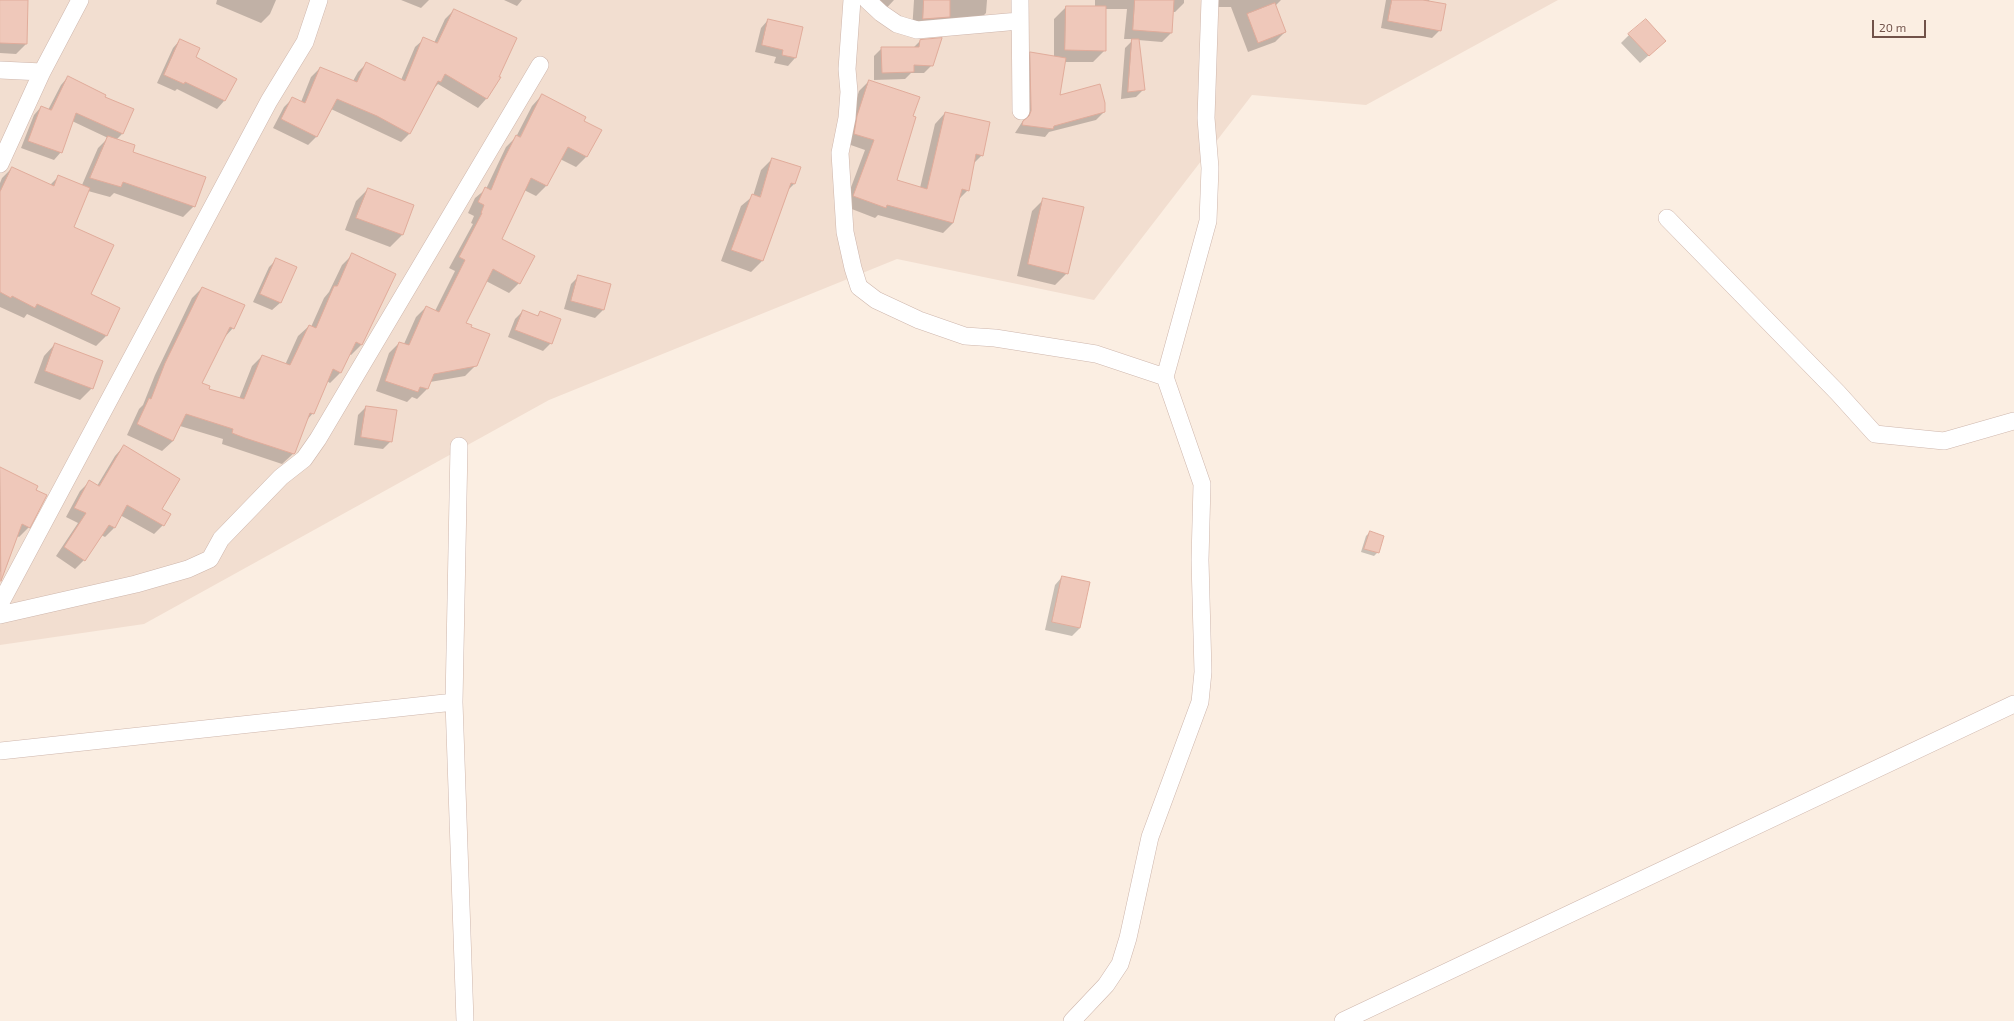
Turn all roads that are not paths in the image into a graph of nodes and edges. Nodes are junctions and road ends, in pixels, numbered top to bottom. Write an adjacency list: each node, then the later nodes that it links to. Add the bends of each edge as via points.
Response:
1 (80, 0): 10 (street)
2 (319, 0): 17 (street, via 305,42 269,101)
3 (852, 0): 14 (street, via 847,69 849,92 840,153 845,232 859,287 876,300 919,320 965,336 995,338 1096,354)
4 (867, 0): 7 (street, via 897,24 917,30)
5 (1020, 0): 7 (street)
6 (1210, 0): 14 (street, via 1206,118 1210,168 1208,221)
7 (1019, 21): 11 (street)
8 (540, 65): 18 (street, via 318,439 304,459 281,477 221,539 210,559 188,569 136,584)
9 (0, 70): 10 (street)
10 (42, 72): 12 (street)
11 (1021, 111)
12 (0, 164)
13 (1667, 218): 15 (street, via 1833,387 1875,434 1944,441)
14 (1165, 377): 23 (street, via 1202,484 1200,560 1203,672 1200,702 1150,837 1120,964 1106,985)
15 (2014, 421)
16 (459, 446): 19 (street)
17 (0, 604)
18 (0, 615)
19 (454, 702): 21 (street); 22 (street)
20 (2014, 704): 24 (street)
21 (0, 752)
22 (465, 1021)
23 (1072, 1021)
24 (1343, 1021)

